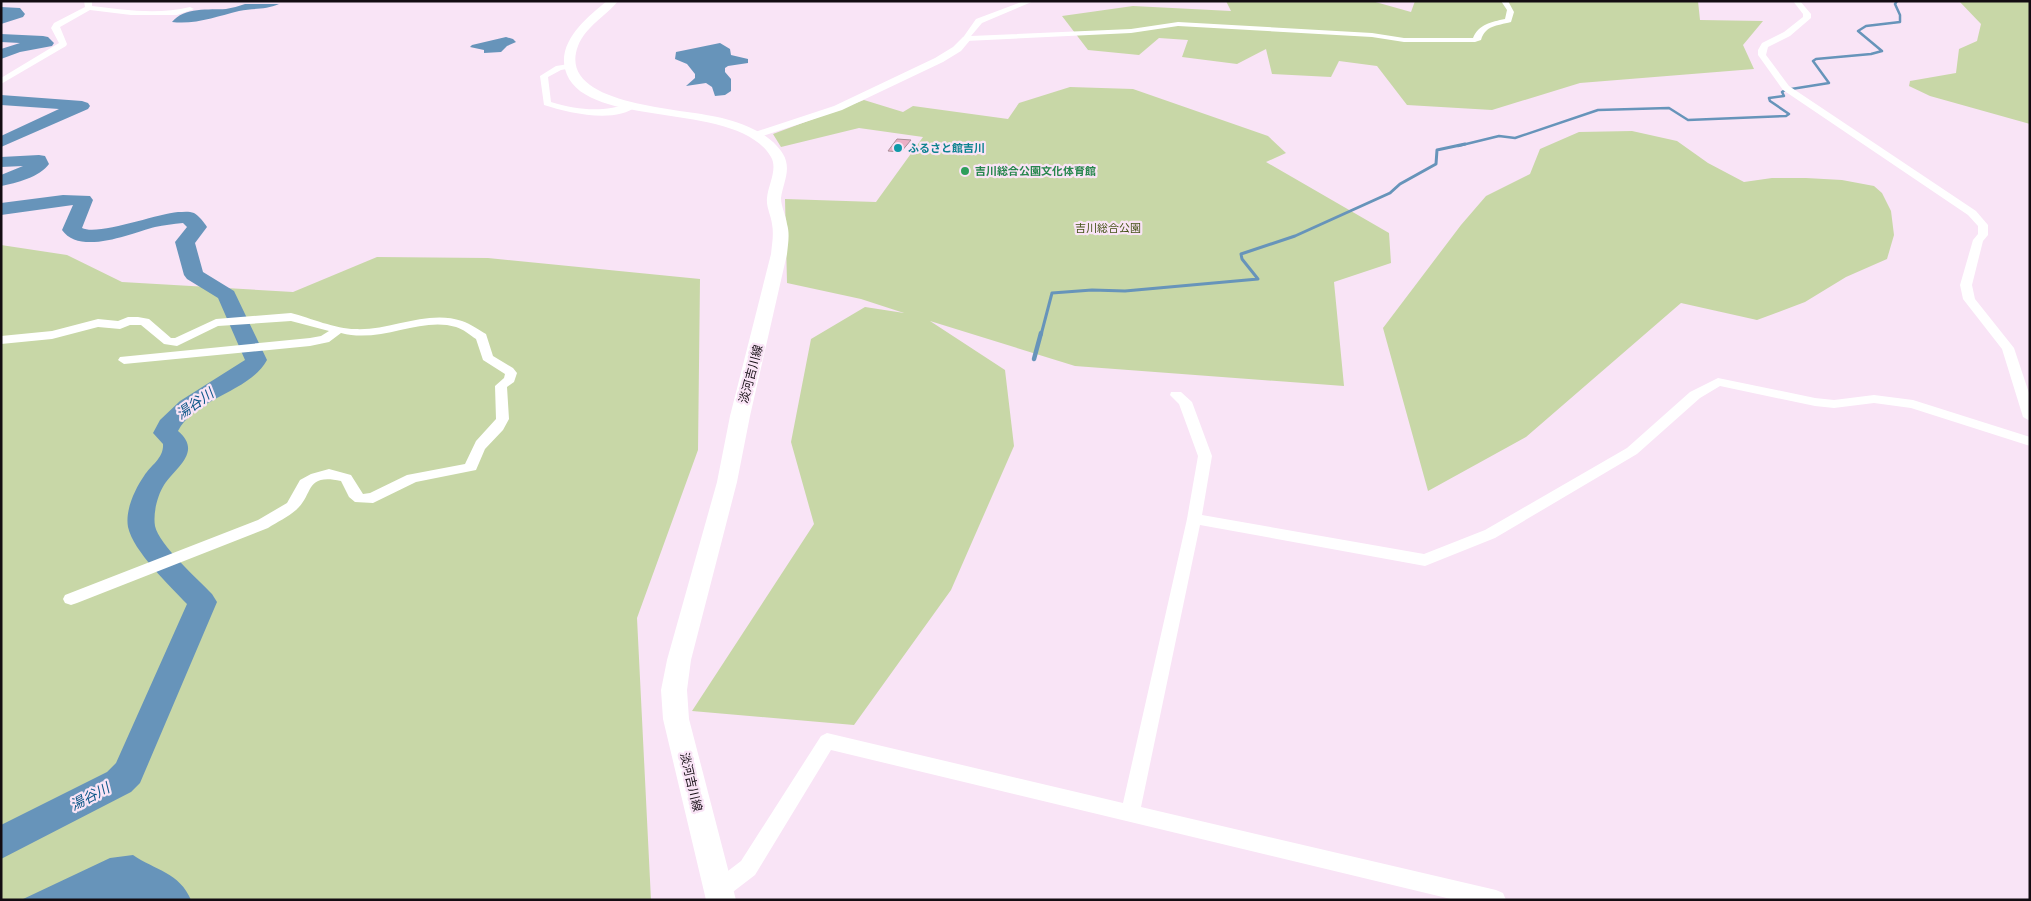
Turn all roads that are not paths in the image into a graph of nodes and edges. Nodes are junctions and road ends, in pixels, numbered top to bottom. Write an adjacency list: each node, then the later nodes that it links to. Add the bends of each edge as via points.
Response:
1 (613, 1): 8 (main road, via 579,35 570,50)
2 (1031, 1): 7 (street, via 979,21)
3 (1504, 1): 7 (street, via 1511,9 1508,20 1486,26 1475,40 1404,40 1372,35 1178,24 1132,31)
4 (1796, 1): 16 (street, via 1807,18 1787,34 1765,45 1762,55 1786,88 1972,213 1984,225 1966,285 1968,299 2008,348)
5 (89, 4): 6 (street, via 131,13 177,13); 9 (street, via 56,25 63,44)
6 (190, 9)
7 (966, 39): 11 (street, via 939,60 838,108)
8 (569, 66): 10 (main road, 淡河吉川線, via 576,81 585,89); 10 (street, via 544,76 547,104 586,113)
9 (1, 82)
10 (633, 106): 11 (main road, 淡河吉川線, via 707,119)
11 (756, 136): 21 (main road, 淡河吉川線, via 768,144 778,159 780,173 774,198 781,233 779,254 727,482 679,660 674,690 678,728)
12 (338, 330): 13 (street, via 297,318 269,317 216,323 177,342 168,341 145,322 133,321 120,325 98,323 52,335); 14 (street, via 325,339 310,342); 19 (street, via 380,332 417,323 439,322 459,324 482,337 487,356 511,373 510,379 500,386 504,411 500,425 480,444 470,467 412,478 373,498 360,499 346,478 329,474 316,477 304,483 292,506 263,524)
13 (1, 340)
14 (124, 360)
15 (1176, 395): 18 (street, via 1185,402 1205,456)
16 (2030, 417)
17 (2030, 442): 18 (street, via 1913,404 1874,399 1834,404 1815,402 1718,382 1695,395 1632,451 1490,534 1424,560)
18 (1194, 519): 20 (street)
19 (71, 599)
20 (1130, 812): 21 (street, via 827,741 748,868); 22 (street)
21 (719, 895)
22 (1496, 900)

